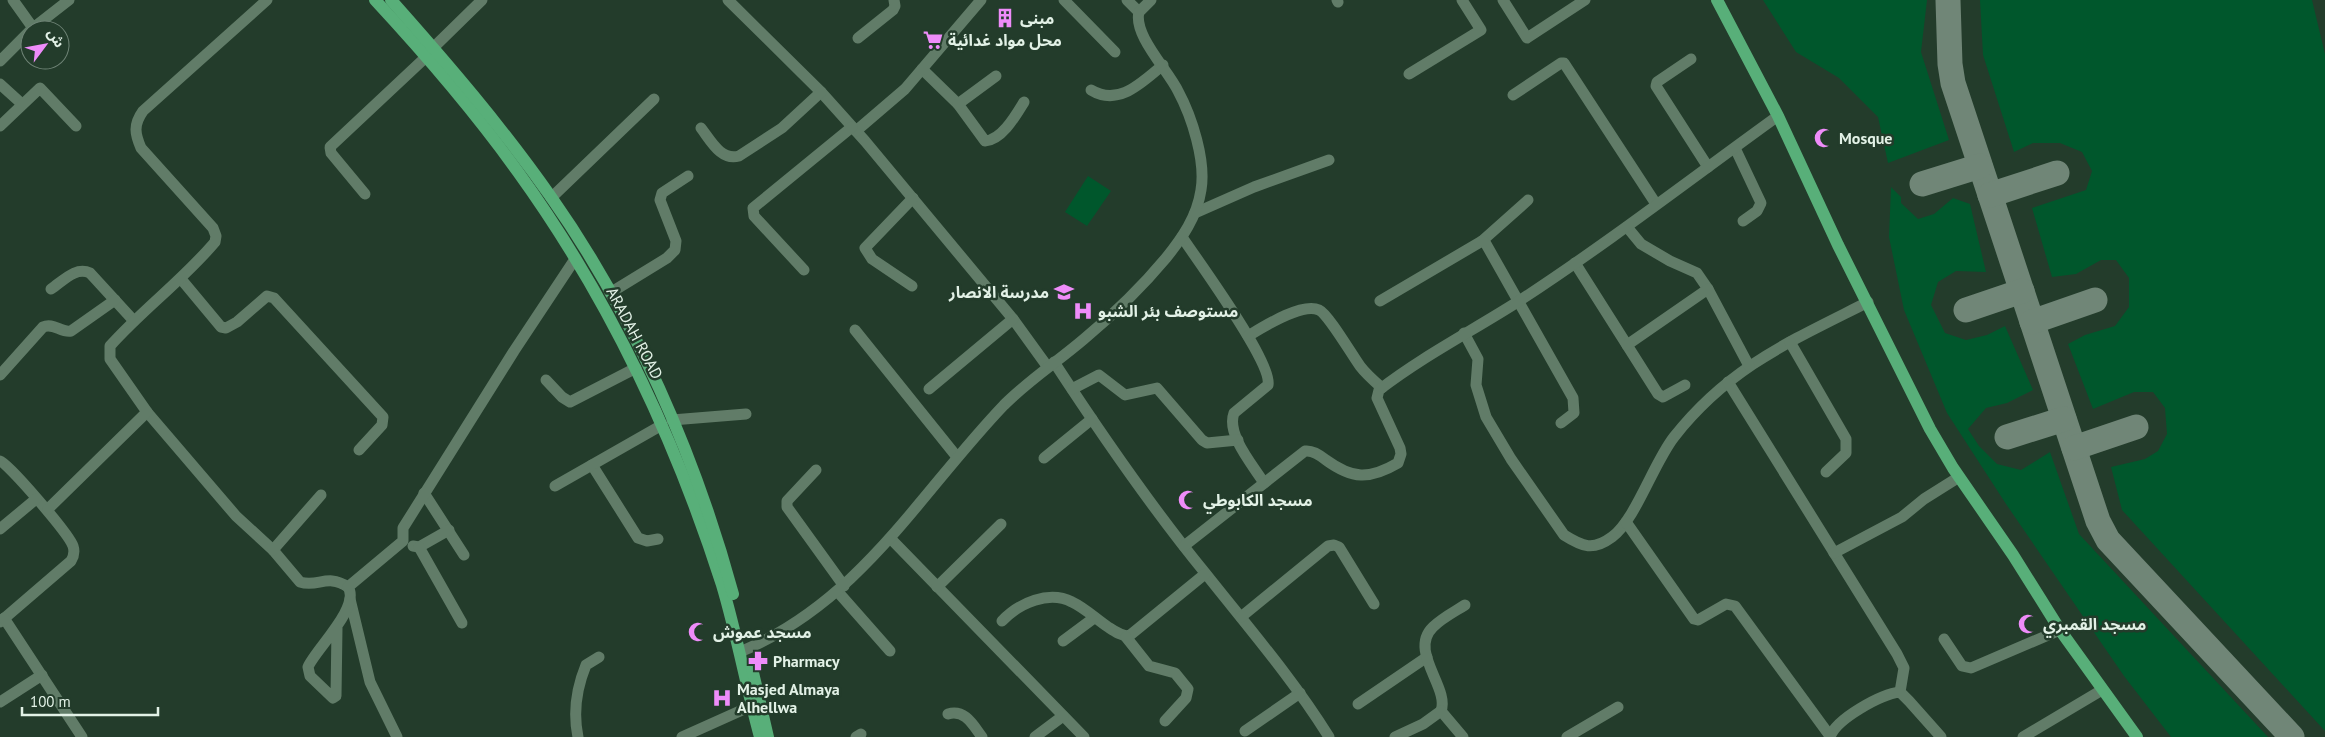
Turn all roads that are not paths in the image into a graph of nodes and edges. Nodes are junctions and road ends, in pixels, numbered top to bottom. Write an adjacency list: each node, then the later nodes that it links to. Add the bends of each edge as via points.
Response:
1 (13, 0): 18 (street)
2 (69, 0): 19 (street)
3 (268, 0): 60 (street, via 142,111 136,121 135,135 141,148 216,236 215,242)
4 (375, 0): 22 (main road, ARADAH ROAD)
5 (390, 0): 22 (main road, ARADAH ROAD)
6 (482, 0): 22 (street)
7 (894, 0): 20 (street, via 893,10)
8 (981, 0): 27 (street)
9 (1064, 0): 23 (street)
10 (1127, 0): 17 (street)
11 (1151, 0): 17 (street)
12 (1462, 0): 28 (street, via 1481,30)
13 (1503, 0): 14 (street, via 1527,38)
14 (1585, 0)
15 (1717, 0): 38 (main road)
16 (736, 2): 32 (street)
17 (1139, 12): 26 (street, via 1137,21 1141,31)
18 (26, 20)
19 (44, 20)
20 (858, 38)
21 (20, 42): 25 (street)
22 (430, 52): 47 (street, via 330,147 331,154); 48 (main road, ARADAH ROAD, via 504,133); 57 (main road, ARADAH ROAD, via 541,205)
23 (1115, 52)
24 (1691, 59): 45 (street, via 1657,82 1656,86)
25 (0, 62)
26 (1163, 65): 31 (street, via 1140,84 1119,95 1108,98); 52 (street, via 1183,100 1198,146 1202,188)
27 (922, 69): 37 (street); 42 (street, via 905,89)
28 (1409, 74)
29 (996, 76): 37 (street)
30 (0, 84): 36 (street)
31 (1091, 90)
32 (821, 92): 41 (street, via 782,128 739,156 732,158 723,154); 42 (street)
33 (1513, 95): 51 (street, via 1564,63)
34 (654, 99): 48 (street)
35 (1024, 102): 37 (street, via 1011,122 988,141 982,139)
36 (22, 104): 39 (street); 40 (street, via 40,88)
37 (958, 104)
38 (1778, 116): 43 (street); 68 (main road)
39 (0, 126)
40 (76, 126)
41 (701, 128)
42 (854, 129): 49 (street); 59 (street, via 753,208 754,216)
43 (1735, 148): 45 (street); 53 (street, via 1761,203 1757,211)
44 (1329, 160): 52 (street)
45 (1708, 166): 51 (street)
46 (688, 176): 64 (street, via 662,193 660,200 676,241 675,250)
47 (365, 194)
48 (552, 198): 64 (main road, ARADAH ROAD)
49 (912, 198): 61 (street, via 866,248 872,259); 69 (street)
50 (1528, 200): 56 (street)
51 (1656, 204): 54 (street)
52 (1195, 213): 55 (street)
53 (1743, 221)
54 (1627, 227): 58 (street); 63 (street, via 1641,244 1697,272)
55 (1182, 237): 73 (street); 76 (street, via 1134,295)
56 (1482, 241): 66 (street); 67 (street)
57 (576, 259): 78 (main road, ARADAH ROAD); 102 (street)
58 (1575, 263): 67 (street); 75 (street)
59 (804, 270)
60 (181, 279): 70 (street); 92 (street, via 221,327 237,322 267,296 274,298 383,417 382,425)
61 (912, 286)
62 (52, 289): 65 (street, via 81,270 90,273)
63 (1708, 290): 75 (street); 77 (street)
64 (610, 293): 89 (main road, ARADAH ROAD, via 638,345)
65 (115, 300): 70 (street); 79 (street, via 71,331 50,325 43,327)
66 (1380, 301)
67 (1518, 302): 72 (street); 90 (street, via 1575,404 1574,413)
68 (1868, 302): 74 (street); 99 (main road, via 1930,429)
69 (1013, 319): 76 (street); 84 (street)
70 (134, 321): 86 (street, via 108,352)
71 (855, 330): 93 (street)
72 (1464, 333): 83 (street); 106 (street, via 1478,359 1476,386 1486,417 1564,535 1576,543 1592,547 1613,536)
73 (1248, 336): 83 (street, via 1292,313 1318,310 1360,366); 91 (street, via 1270,380 1234,413 1232,427)
74 (1790, 342): 77 (street); 98 (street, via 1846,439 1846,453)
75 (1627, 345): 82 (street, via 1662,397)
76 (1051, 364): 85 (street); 93 (street, via 1004,406)
77 (1749, 366): 81 (street)
78 (636, 368): 80 (street, via 570,402); 89 (main road, ARADAH ROAD)
79 (0, 375)
80 (546, 380)
81 (1728, 382): 106 (street, via 1673,438); 116 (street)
82 (1685, 385)
83 (1382, 388): 100 (street, via 1376,395 1400,448 1398,462 1367,475 1355,476 1309,451)
84 (929, 389)
85 (1072, 389): 88 (street); 91 (street, via 1099,376 1126,395 1157,388 1202,440 1207,443)
86 (147, 412): 105 (street); 115 (street, via 236,516)
87 (746, 414): 89 (street)
88 (1092, 419): 94 (street); 113 (street)
89 (667, 422): 96 (street); 135 (main road, ARADAH ROAD, via 724,562)
90 (1560, 424)
91 (1238, 440): 100 (street)
92 (359, 450)
93 (957, 457): 111 (street)
94 (1044, 458)
95 (0, 461): 104 (street, via 6,463)
96 (592, 465): 101 (street); 110 (street, via 638,538 647,541)
97 (816, 470): 121 (street, via 788,501 787,507)
98 (1826, 472)
99 (1959, 477): 116 (street, via 1902,517); 131 (main road)
100 (1264, 482): 113 (street)
101 (555, 486)
102 (424, 493): 109 (street); 112 (street, via 403,528)
103 (321, 495): 115 (street)
104 (36, 499): 105 (street); 108 (street)
105 (48, 509): 127 (street, via 73,545 74,556)
106 (1626, 522): 165 (street, via 1694,619 1698,620 1726,604 1735,606)
107 (1001, 524): 120 (street)
108 (0, 528)
109 (450, 530): 114 (street); 117 (street)
110 (658, 539)
111 (891, 539): 120 (street); 121 (street)
112 (403, 541): 114 (street); 119 (street)
113 (1184, 546): 118 (street)
114 (419, 547): 129 (street)
115 (273, 550): 119 (street, via 300,582 306,584 328,579)
116 (1834, 553): 141 (street, via 1904,668)
117 (464, 555)
118 (1206, 574): 125 (street); 132 (street)
119 (348, 587): 122 (street)
120 (937, 587): 149 (street)
121 (841, 589): 135 (street, via 814,611); 136 (street)
122 (350, 600): 130 (street); 153 (street, via 370,682)
123 (1374, 604): 125 (street, via 1334,545 1328,546)
124 (1465, 605): 138 (street, via 1432,628 1426,641)
125 (1241, 617): 142 (street)
126 (1094, 618): 128 (street, via 1074,602 1056,597 1033,601); 132 (street); 134 (street)
127 (2, 620): 139 (street)
128 (1002, 621)
129 (462, 623)
130 (337, 628): 130 (street, via 308,667 310,676 333,698 336,696)
131 (2060, 630): 133 (street, via 1971,668 1962,666); 140 (main road)
132 (1126, 637): 150 (street, via 1149,666 1175,672 1188,689 1186,698)
133 (1944, 640)
134 (1063, 641)
135 (744, 650): 144 (main road, ARADAH ROAD)
136 (890, 651)
137 (599, 657): 154 (street, via 586,664 579,688 575,714)
138 (1426, 657): 145 (street); 147 (street, via 1443,701)
139 (42, 676): 143 (street); 152 (street)
140 (2102, 690): 167 (street); 168 (main road)
141 (1900, 692): 165 (street, via 1885,695 1845,720 1833,729); 166 (street)
142 (1300, 693): 151 (street); 161 (street)
143 (0, 702)
144 (756, 703): 155 (street); 156 (main road, ARADAH ROAD); 157 (main road, ARADAH ROAD)
145 (1358, 704)
146 (1618, 707): 164 (street)
147 (1441, 711): 162 (street); 163 (street)
148 (948, 714): 158 (street, via 964,715)
149 (1064, 716): 159 (street); 160 (street)
150 (1165, 721)
151 (1245, 731)
152 (82, 737)
153 (397, 737)
154 (578, 737)
155 (682, 737)
156 (760, 737)
157 (768, 737)
158 (982, 737)
159 (1035, 737)
160 (1084, 737)
161 (1329, 737)
162 (1395, 737)
163 (1463, 737)
164 (1567, 737)
165 (1830, 737)
166 (1940, 737)
167 (2023, 737)
168 (2137, 737)

